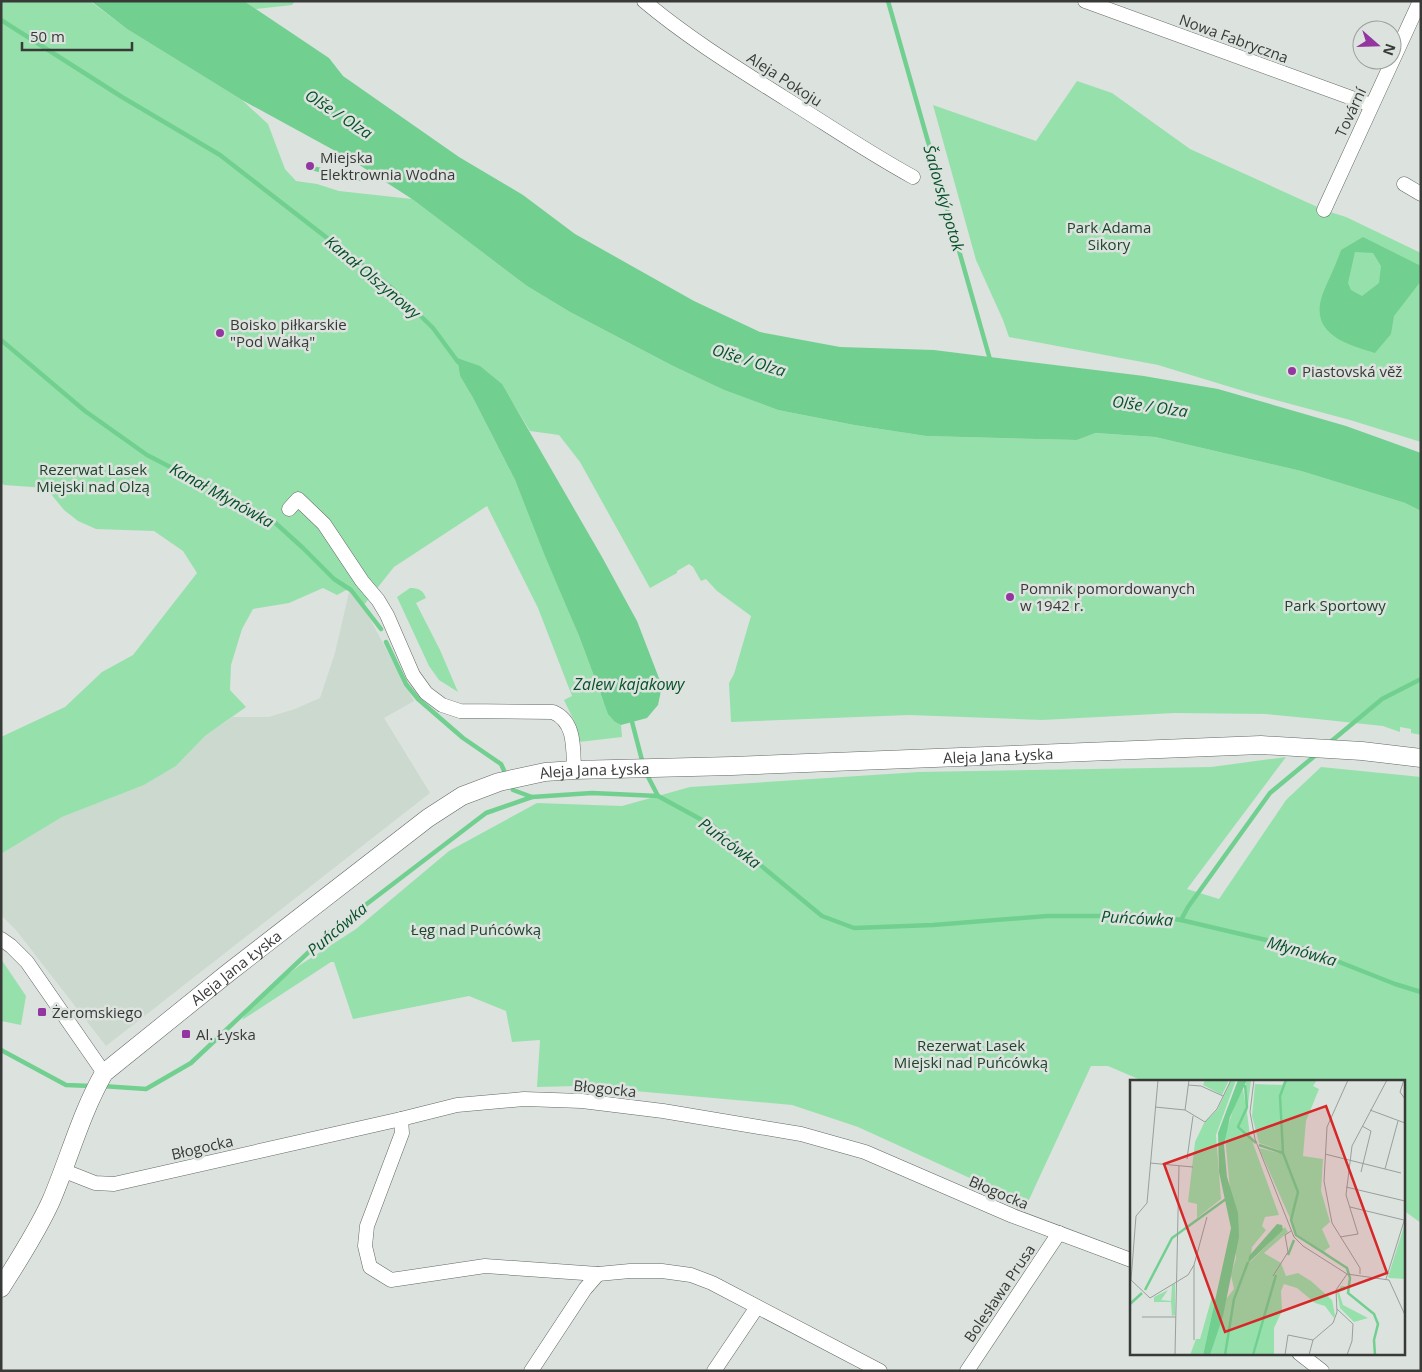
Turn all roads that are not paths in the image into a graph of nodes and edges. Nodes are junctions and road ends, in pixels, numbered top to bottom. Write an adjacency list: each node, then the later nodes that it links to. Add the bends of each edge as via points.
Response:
1 (644, 1): 5 (street, Aleja Pokoju, via 669,22 756,80)
2 (1085, 1): 4 (street, Nowa Fabryczna)
3 (1420, 1): 4 (street, Tovární)
4 (1371, 104): 8 (street, Tovární)
5 (913, 177)
6 (1404, 184): 7 (street)
7 (1421, 194)
8 (1324, 210)
9 (289, 509): 11 (street, via 298,499 324,524 378,600 413,675 426,693 442,705 460,711 553,712 561,715 571,731)
10 (1421, 758): 11 (street, Aleja Jana Łyska, via 1261,744)
11 (574, 770): 13 (street, Aleja Jana Łyska, via 525,775 462,796 428,818)
12 (1, 939): 13 (street, via 27,962)
13 (104, 1073): 15 (street, Aleja Jana Łyska)
14 (401, 1119): 15 (street, Błogocka, via 114,1184 95,1183); 16 (street, Błogocka, via 457,1105 524,1099 663,1111 791,1133 865,1152); 18 (street, via 402,1133 367,1226 365,1246 370,1267 392,1280 484,1266)
15 (62, 1170): 19 (street, Aleja Jana Łyska, via 37,1231)
16 (1059, 1233): 17 (street, Błogocka); 25 (street, Bolesława Prusa)
17 (1130, 1260)
18 (598, 1274): 20 (street, via 662,1271 691,1276); 22 (street)
19 (1, 1288)
20 (757, 1306): 23 (street); 24 (street)
21 (1301, 1354): 26 (street)
22 (531, 1371)
23 (714, 1371)
24 (880, 1371)
25 (967, 1371)
26 (1322, 1371)

